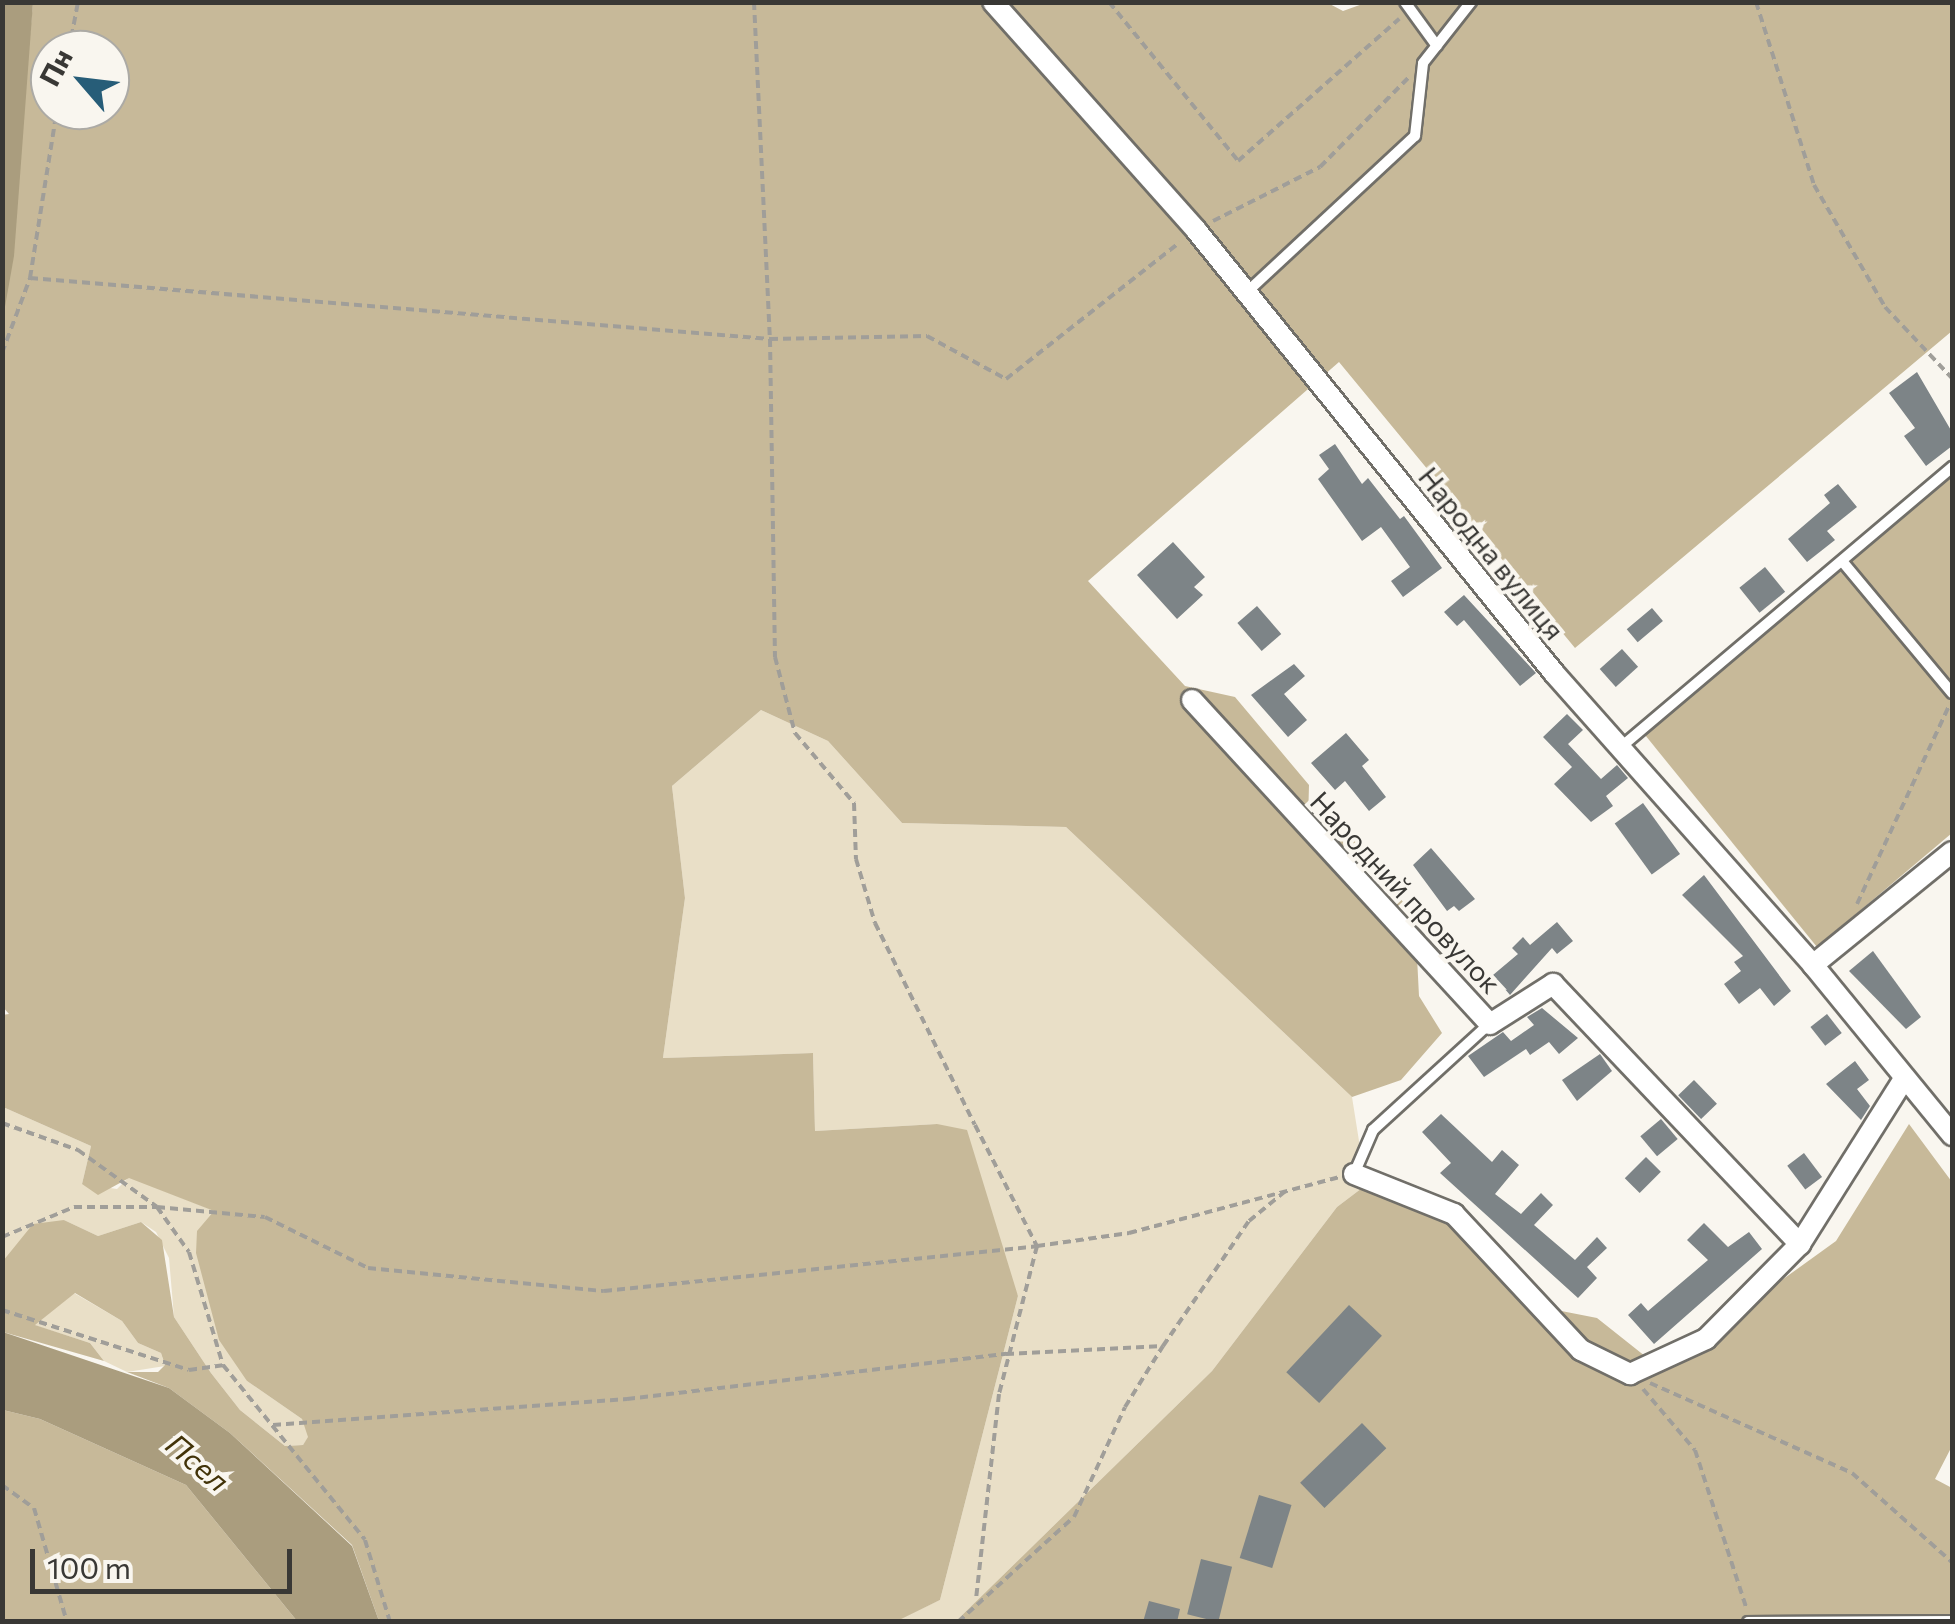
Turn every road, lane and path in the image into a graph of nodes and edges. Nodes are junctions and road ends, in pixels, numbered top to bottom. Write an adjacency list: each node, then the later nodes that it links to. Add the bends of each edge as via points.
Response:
1 (78, 2): 8 (path)
2 (754, 2): 15 (path)
3 (992, 2): 12 (street, Народна вулиця)
4 (1108, 2): 7 (path, via 1238,161)
5 (1471, 2): 9 (lane)
6 (1756, 2): 17 (path, via 1814,185 1885,307)
7 (1407, 6): 9 (lane)
8 (73, 30)
9 (1437, 46): 10 (lane)
10 (1423, 64): 12 (path, via 1320,167); 14 (lane, via 1416,136)
11 (54, 130): 13 (path)
12 (1196, 230): 14 (street, Народна вулиця); 15 (path, via 1006,379 927,336)
13 (30, 278): 15 (path); 16 (path)
14 (1247, 292): 22 (street, Народна вулиця)
15 (770, 339): 35 (path, via 775,658 795,733 854,803 856,859 875,922)
16 (2, 353)
17 (1952, 378)
18 (1952, 467): 19 (lane)
19 (1842, 561): 20 (lane); 22 (lane)
20 (1952, 696): 24 (path)
21 (1192, 700): 26 (street, Народний провулок)
22 (1620, 748): 25 (street, Народна вулиця)
23 (1952, 852): 25 (street)
24 (1854, 912)
25 (1812, 965): 27 (street, Народна вулиця)
26 (1490, 1024): 30 (lane, via 1373,1130); 34 (street, Народний провулок, via 1552,984)
27 (1904, 1078): 29 (street, Народна вулиця); 34 (street)
28 (2, 1123): 32 (path, via 78,1150)
29 (1952, 1135)
30 (1354, 1174): 31 (path); 40 (street, via 1454,1214 1581,1350)
31 (1292, 1186): 35 (path, via 1129,1233); 37 (path, via 1250,1222)
32 (157, 1208): 33 (path, via 74,1206); 35 (path, via 265,1218 368,1268 604,1291); 39 (path, via 189,1252)
33 (2, 1237)
34 (1800, 1244): 40 (street, via 1706,1339)
35 (1037, 1246): 38 (path)
36 (2, 1310): 39 (path, via 189,1370)
37 (1163, 1346): 38 (path); 44 (path, via 1074,1518)
38 (1006, 1354): 41 (path, via 627,1399); 44 (path)
39 (223, 1366): 41 (path)
40 (1630, 1374): 43 (path, via 1852,1473); 45 (path, via 1695,1450)
41 (273, 1424): 48 (path, via 366,1540)
42 (2, 1486): 47 (path, via 34,1508)
43 (1952, 1562)
44 (976, 1600): 49 (path)
45 (1749, 1620): 46 (lane)
46 (1952, 1621)
47 (68, 1622)
48 (390, 1622)
49 (958, 1622)

